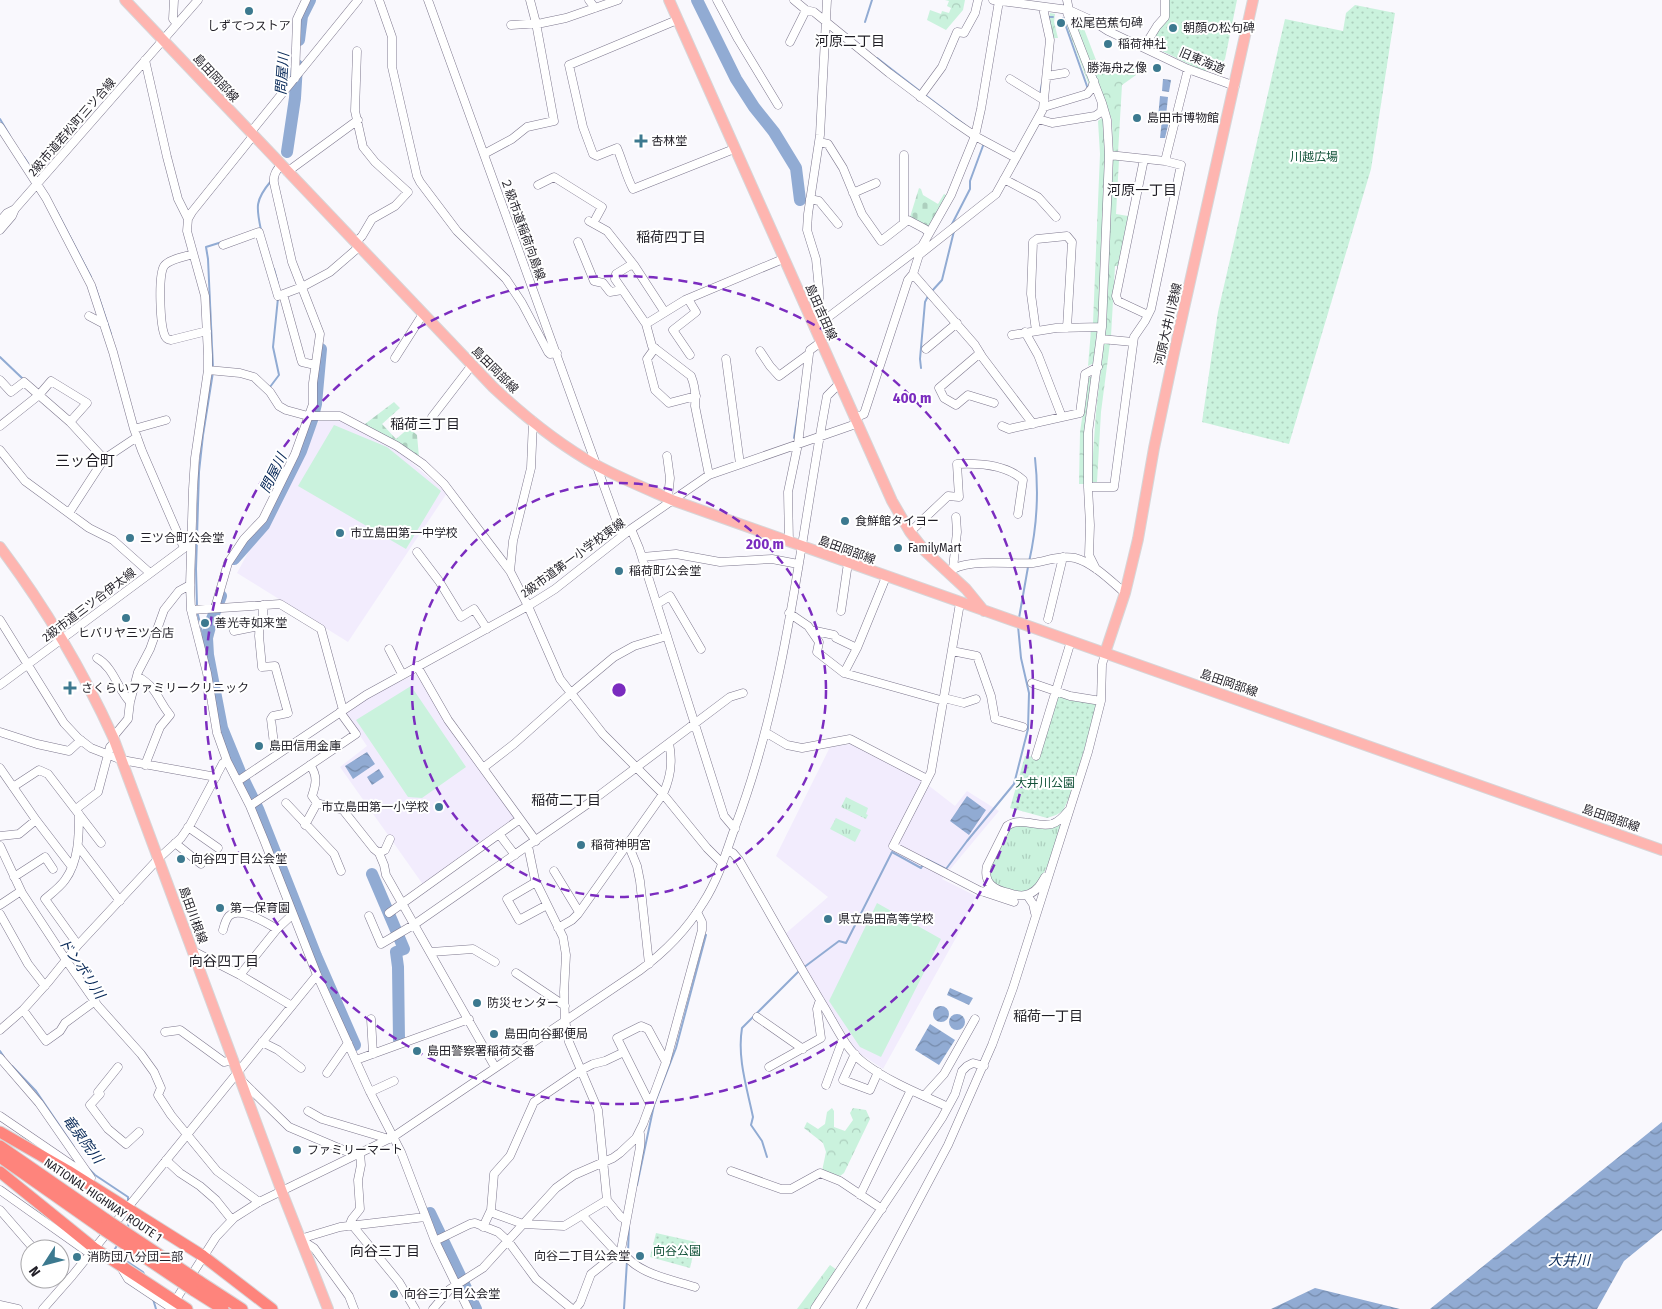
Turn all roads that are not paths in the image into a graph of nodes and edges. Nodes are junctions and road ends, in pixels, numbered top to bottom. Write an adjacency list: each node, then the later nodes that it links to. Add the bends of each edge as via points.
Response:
1 (125, 0): 29 (main road, 島田岡部線)
2 (174, 0): 27 (street, via 173,19)
3 (198, 0): 27 (street, 2級市道若松町三ツ合線)
4 (306, 0): 37 (street, via 297,20)
5 (358, 0): 37 (street)
6 (379, 0): 106 (street, via 392,37 392,67 420,182 457,231 506,280 548,352)
7 (428, 0): 52 (street, ２級市道稲荷向島線)
8 (530, 0): 26 (street)
9 (589, 0): 20 (street)
10 (618, 0): 20 (street)
11 (669, 0): 24 (main road, 島田吉田線)
12 (717, 0): 44 (street)
13 (794, 0): 22 (street)
14 (827, 0): 25 (street)
15 (978, 0): 41 (street, via 964,33 957,32 942,67)
16 (1067, 0): 23 (street)
17 (1165, 0): 31 (street, via 1165,17)
18 (1253, 0): 40 (main road, 河原大井川港線)
19 (996, 1): 21 (street, 旧東海道); 49 (street)
20 (595, 8): 26 (street, via 566,18)
21 (1043, 8): 23 (street, 旧東海道); 36 (street, via 1050,40)
22 (806, 10): 25 (street); 30 (street)
23 (1068, 10): 31 (street, 旧東海道); 39 (street)
24 (677, 20): 51 (main road, 島田吉田線); 51 (street, via 569,65 583,127 593,154 597,156 616,148 633,190)
25 (826, 22): 41 (street); 50 (street)
26 (536, 23): 28 (street); 52 (street, via 554,121 527,128)
27 (178, 24): 29 (street, 2級市道若松町三ツ合線)
28 (511, 25)
29 (163, 40): 33 (street, 2級市道若松町三ツ合線); 48 (main road, 島田岡部線)
30 (790, 42)
31 (1144, 47): 34 (street, 旧東海道)
32 (357, 51): 46 (street, via 355,111)
33 (145, 60): 61 (street, 2級市道若松町三ツ合線); 67 (street, via 178,199)
34 (1188, 69): 40 (street, 旧東海道); 57 (street)
35 (1065, 73): 36 (street)
36 (1046, 76): 42 (street)
37 (294, 78): 48 (street)
38 (1010, 79): 42 (street)
39 (1094, 82): 42 (street, via 1087,94); 43 (street)
40 (1235, 86): 164 (main road, 河原大井川港線, via 1174,352)
41 (920, 96): 49 (street)
42 (1044, 103): 45 (street)
43 (1102, 103): 45 (street, via 1101,112 1095,116 1052,123); 53 (street, via 1107,120)
44 (778, 105)
45 (1038, 119): 55 (street)
46 (358, 120): 58 (street); 75 (street, via 366,152 408,192 395,206 372,219)
47 (0, 127): 61 (street)
48 (252, 134): 58 (main road, 島田岡部線); 67 (street)
49 (975, 136): 55 (street); 72 (street, via 951,195)
50 (819, 142): 63 (street, via 828,144); 64 (street)
51 (734, 149): 78 (main road, 島田吉田線)
52 (484, 154): 106 (street, ２級市道稲荷向島線)
53 (1109, 154): 56 (street); 93 (street)
54 (904, 155): 69 (street)
55 (1016, 158): 59 (street)
56 (1144, 159): 57 (street); 87 (street, via 1116,296 1118,301)
57 (1165, 161): 87 (street, via 1182,166)
58 (284, 168): 75 (main road, 島田岡部線); 81 (street, via 273,178 292,262)
59 (1004, 179): 66 (street, via 1038,197); 76 (street, via 989,202)
60 (876, 182): 63 (street)
61 (36, 184): 65 (street, 2級市道若松町三ツ合線); 91 (street, via 82,265)
62 (538, 185): 79 (street, via 554,177 602,207 593,219 607,231)
63 (853, 193): 69 (street, via 862,214 881,241)
64 (810, 199): 70 (street, via 819,201); 89 (street, via 807,230 816,259 819,308)
65 (15, 208): 68 (street); 71 (street, 2級市道若松町三ツ合線)
66 (1056, 217)
67 (188, 219): 77 (street, via 187,231)
68 (0, 221)
69 (904, 223): 72 (street, via 908,220)
70 (838, 224)
71 (0, 230)
72 (929, 233): 76 (street)
73 (578, 242): 82 (street, via 594,281 603,283 610,292)
74 (223, 245): 83 (street, via 259,232 278,296)
75 (357, 245): 81 (street, via 330,272); 86 (main road, 島田岡部線)
76 (920, 250): 80 (street); 94 (street)
77 (193, 254): 96 (street, via 204,296); 96 (street, via 164,266 160,284 161,317 167,339)
78 (783, 260): 84 (street); 89 (main road, 島田吉田線)
79 (634, 266): 82 (street, via 616,274 615,279); 85 (street)
80 (913, 274): 90 (street); 126 (street, via 908,280 864,414)
81 (302, 286): 83 (street); 112 (street, via 320,334)
82 (622, 290): 92 (street)
83 (283, 294): 112 (street, via 300,359)
84 (688, 299): 85 (street); 109 (street, via 696,312 673,330)
85 (664, 312): 92 (street)
86 (423, 314): 110 (street); 113 (main road, 島田岡部線)
87 (1148, 315): 102 (street)
88 (89, 316): 91 (street)
89 (809, 316): 94 (main road, 島田吉田線)
90 (957, 323): 104 (street); 107 (street)
91 (104, 324): 131 (street)
92 (646, 324): 103 (street)
93 (1102, 327): 95 (street); 100 (street)
94 (814, 328): 101 (main road, 島田吉田線)
95 (1066, 328): 97 (street); 97 (street, via 1072,242 1067,236 1033,242 1031,294)
96 (207, 331): 115 (street)
97 (1036, 331): 98 (street)
98 (1026, 332): 99 (street); 123 (street)
99 (1012, 336)
100 (1101, 339): 102 (street); 114 (street)
101 (821, 342): 108 (street); 117 (main road, 島田吉田線)
102 (1133, 342): 140 (street, via 1114,487)
103 (655, 348): 119 (street, via 691,376); 119 (street, via 647,359 655,390 669,403)
104 (926, 350)
105 (760, 351): 108 (street, via 780,376)
106 (557, 353): 138 (street, ２級市道稲荷向島線)
107 (980, 353): 120 (street, via 939,388 944,398 956,405 968,395); 128 (street)
108 (809, 354): 133 (street)
109 (690, 355)
110 (395, 358)
111 (726, 359): 137 (street)
112 (315, 365): 121 (street, via 313,404)
113 (472, 366): 122 (street); 125 (main road, 島田岡部線)
114 (1098, 367): 123 (street, via 1086,374 1080,413); 140 (street, via 1088,433)
115 (208, 370): 121 (street, via 254,377 279,406); 149 (street)
116 (0, 380): 118 (street, via 11,392 24,382)
117 (839, 384): 126 (main road, 島田吉田線); 132 (street, via 827,396)
118 (39, 395): 127 (street); 127 (street, via 51,381 87,403); 129 (street)
119 (696, 396): 139 (street, via 695,406)
120 (994, 403)
121 (308, 416): 158 (street, via 340,416 397,446 423,464 448,489); 169 (street, via 294,454 262,519 228,564)
122 (432, 417)
123 (1062, 417): 128 (street)
124 (166, 420): 131 (street)
125 (533, 421): 138 (main road, 島田岡部線); 158 (street, via 531,468 513,541)
126 (855, 421): 132 (street, 2級市道第一小学校東線); 146 (main road, 島田吉田線, via 883,484)
127 (70, 422): 136 (street)
128 (1033, 424): 130 (street, via 1008,429)
129 (0, 426)
130 (1002, 426)
131 (135, 433): 136 (street); 149 (street)
132 (819, 436): 133 (street, 2級市道第一小学校東線); 150 (street)
133 (798, 444): 137 (street, 2級市道第一小学校東線); 148 (street, via 788,492)
134 (0, 450): 142 (street, via 24,481)
135 (667, 456): 141 (street)
136 (104, 459): 142 (street)
137 (740, 464): 139 (street, 2級市道第一小学校東線)
138 (597, 465): 141 (main road, 島田岡部線); 147 (street, ２級市道稲荷向島線)
139 (709, 475): 141 (street, 2級市道第一小学校東線)
140 (1088, 487): 157 (street, via 1089,555)
141 (670, 499): 145 (street, 2級市道第一小学校東線); 148 (main road, 島田岡部線)
142 (68, 513): 160 (street, via 113,540)
143 (1018, 514): 146 (street, via 1023,480 1015,473 976,463 957,464 960,497 948,496)
144 (956, 517): 159 (street)
145 (631, 529): 147 (street, 2級市道第一小学校東線); 153 (street)
146 (910, 532): 159 (main road, 島田吉田線, via 924,551)
147 (622, 536): 168 (street, 2級市道第一小学校東線)
148 (789, 542): 150 (main road, 島田岡部線)
149 (187, 545): 160 (street, 2級市道三ツ合伊太線); 162 (street)
150 (800, 546): 155 (main road, 島田岡部線); 156 (street)
151 (0, 547): 181 (main road, 島田川根線)
152 (417, 552): 177 (street, via 461,617 474,609)
153 (642, 557): 156 (street, via 676,554 720,562 772,559); 166 (street)
154 (1063, 557): 157 (street, via 1077,558); 159 (street, via 1024,564 974,564); 174 (street)
155 (848, 563): 161 (main road, 島田岡部線); 172 (street)
156 (798, 564): 173 (street)
157 (1096, 569): 164 (street)
158 (510, 571): 168 (street)
159 (951, 571): 163 (main road, 島田吉田線)
160 (150, 573): 181 (street, 2級市道三ツ合伊太線)
161 (886, 577): 165 (main road, 島田岡部線); 183 (street)
162 (190, 585): 170 (street); 193 (street, via 179,591 164,610)
163 (966, 589): 165 (main road); 171 (main road, 島田吉田線)
164 (1125, 593): 187 (main road, 河原大井川港線)
165 (960, 603): 171 (main road, 島田岡部線); 186 (street)
166 (657, 604): 180 (street); 185 (street, via 670,596)
167 (263, 605): 169 (street); 176 (street); 203 (street, via 280,604 321,629)
168 (528, 606): 177 (street, 2級市道第一小学校東線); 198 (street, via 557,674)
169 (215, 608): 170 (street)
170 (191, 610): 215 (street, via 207,673 217,733)
171 (984, 611): 182 (main road, 島田岡部線)
172 (841, 612)
173 (789, 613): 178 (street); 207 (street)
174 (1048, 619)
175 (0, 620): 189 (street)
176 (260, 626): 179 (street); 211 (street, via 262,667 275,666 288,713 271,718 274,744)
177 (487, 628): 190 (street, 2級市道第一小学校東線)
178 (811, 630): 183 (street, via 834,635); 191 (street, via 819,642 817,652)
179 (234, 631)
180 (667, 636): 198 (street, via 624,651); 204 (street)
181 (63, 638): 189 (street, 2級市道三ツ合伊太線); 209 (main road, 島田川根線)
182 (1071, 641): 187 (main road, 島田岡部線); 196 (street)
183 (857, 648): 191 (street)
184 (389, 649): 192 (street)
185 (701, 649)
186 (952, 651): 199 (street); 205 (street, via 977,656 995,719)
187 (1105, 653): 201 (street); 249 (main road, 島田岡部線)
188 (97, 658): 202 (street, via 109,668 122,694)
189 (28, 664): 195 (street, 2級市道三ツ合伊太線); 208 (street, via 53,707)
190 (417, 666): 192 (street, 2級市道第一小学校東線); 220 (street, via 448,720)
191 (844, 673): 199 (street)
192 (402, 674): 203 (street, 2級市道第一小学校東線)
193 (137, 676): 202 (street); 216 (street, via 149,683 170,715 160,727)
194 (1032, 683): 196 (street)
195 (0, 685)
196 (1056, 690): 201 (street, via 1070,696); 213 (street)
197 (743, 692): 204 (street, via 730,697)
198 (571, 693): 218 (street, via 603,734); 220 (street)
199 (944, 699): 200 (street, via 964,703); 222 (street)
200 (976, 699)
201 (1101, 700): 229 (street)
202 (130, 702): 209 (street, via 128,719)
203 (342, 711): 211 (street, 2級市道第一小学校東線); 217 (street, via 356,734)
204 (695, 724): 210 (street); 235 (street, via 724,816)
205 (1023, 727)
206 (0, 732): 208 (street, via 69,751)
207 (765, 732): 222 (street, via 787,745 802,748 850,739); 235 (street)
208 (80, 740): 212 (street)
209 (114, 740): 212 (street); 214 (main road, 島田川根線)
210 (669, 743): 218 (street); 225 (street, via 671,771)
211 (279, 753): 223 (street, 2級市道第一小学校東線)
212 (107, 756): 214 (street); 230 (street, via 98,792)
213 (1036, 756)
214 (122, 760): 216 (street); 252 (main road, 島田川根線)
215 (227, 761): 221 (street); 223 (street)
216 (145, 764): 221 (street)
217 (310, 764): 227 (street, via 316,784 312,796); 228 (street)
218 (637, 767): 225 (street); 239 (street)
219 (0, 768): 224 (street)
220 (483, 768): 231 (street)
221 (216, 777): 234 (street)
222 (927, 779): 263 (street, via 893,846)
223 (239, 781): 228 (street)
224 (13, 787): 230 (street, via 39,770 48,774); 232 (street)
225 (664, 794): 243 (street); 253 (street)
226 (286, 803): 233 (street)
227 (317, 803): 233 (street); 250 (street, via 343,810)
228 (250, 806): 274 (street)
229 (1070, 810): 241 (street); 261 (street, via 1052,824 1019,821 1007,826 986,866)
230 (78, 811): 240 (street); 245 (street)
231 (520, 818): 236 (street); 239 (street)
232 (36, 820): 237 (street, via 19,834); 255 (street)
233 (306, 825): 257 (street, via 334,854)
234 (188, 827): 242 (street); 247 (street)
235 (734, 829): 248 (street)
236 (498, 834): 251 (street); 267 (street)
237 (0, 836)
238 (390, 839): 250 (street, via 385,850)
239 (536, 841): 246 (street)
240 (101, 842)
241 (1059, 842): 264 (street, via 1040,885); 276 (street)
242 (175, 843): 252 (street); 254 (street)
243 (628, 844): 270 (street); 286 (street, via 640,881)
244 (0, 846): 259 (street)
245 (78, 846): 255 (street); 265 (street)
246 (528, 846): 251 (street); 260 (street)
247 (218, 848)
248 (727, 850): 253 (street); 291 (street, via 739,860)
249 (1662, 850)
250 (379, 853): 267 (street, via 386,875)
251 (515, 855): 277 (street)
252 (159, 858): 265 (street); 282 (main road, 島田川根線)
253 (722, 863): 271 (street)
254 (201, 864)
255 (72, 866): 281 (street, via 65,881 45,900)
256 (53, 869): 259 (street, via 45,857)
257 (341, 871)
258 (554, 871): 270 (street)
259 (14, 877): 262 (street)
260 (536, 882): 269 (street); 269 (street, via 507,899 519,920)
261 (991, 887): 263 (street); 264 (street, via 997,891)
262 (21, 891): 268 (street); 284 (street)
263 (984, 892): 266 (street)
264 (1027, 895): 276 (street, via 1035,909)
265 (120, 901): 281 (street)
266 (1014, 902)
267 (404, 904): 272 (street); 277 (street)
268 (0, 905)
269 (547, 905): 278 (street)
270 (579, 912): 278 (street)
271 (697, 912): 286 (street, via 676,940); 313 (street, via 702,930)
272 (389, 913)
273 (0, 914): 290 (street, via 28,964)
274 (293, 914): 279 (street); 289 (street)
275 (369, 916): 277 (street, via 381,944)
276 (1035, 920): 314 (street)
277 (415, 924): 283 (street)
278 (558, 928): 294 (street, via 566,955)
279 (277, 929): 280 (street, via 253,916 235,912 229,916); 288 (street)
280 (223, 930)
281 (78, 945): 284 (street)
282 (193, 951): 288 (street); 311 (main road, 島田川根線)
283 (431, 952): 285 (street, via 473,949); 299 (street)
284 (66, 960): 290 (street); 292 (street)
285 (495, 962)
286 (649, 964): 300 (street)
287 (516, 973): 294 (street)
288 (240, 975): 293 (street)
289 (317, 975): 293 (street); 305 (street)
290 (45, 986): 295 (street)
291 (820, 1000): 303 (street); 306 (street, via 817,1009 821,1038)
292 (95, 1001): 295 (street, via 46,1041); 335 (street, via 154,1072 161,1088 158,1095)
293 (292, 1006): 304 (street)
294 (565, 1006): 300 (street)
295 (23, 1010): 301 (street)
296 (758, 1017): 306 (street)
297 (371, 1019): 308 (street)
298 (975, 1019): 327 (street, via 944,1074)
299 (469, 1020): 308 (street); 316 (street)
300 (565, 1020): 316 (street); 319 (street, via 569,1042)
301 (0, 1030)
302 (165, 1032): 311 (street, via 180,1030 224,1062)
303 (843, 1038): 309 (street); 324 (street)
304 (262, 1042): 318 (street); 322 (street)
305 (348, 1043): 312 (street); 321 (street)
306 (803, 1048): 317 (street)
307 (624, 1052): 313 (street, via 617,1038 641,1026 648,1029); 319 (street); 328 (street)
308 (373, 1054): 312 (street)
309 (854, 1054): 320 (street); 320 (street, via 843,1080 870,1090)
310 (0, 1058): 344 (street, via 39,1103)
311 (233, 1060): 322 (main road, 島田川根線)
312 (356, 1060): 326 (street)
313 (666, 1062): 328 (street)
314 (984, 1066): 329 (street, via 973,1063 962,1071); 390 (street, via 948,1145)
315 (118, 1067): 334 (street, via 90,1105 108,1130 126,1144)
316 (495, 1067): 336 (street)
317 (769, 1067)
318 (300, 1068)
319 (582, 1070): 341 (street, via 598,1110); 354 (street, via 534,1102 510,1156 494,1174)
320 (878, 1072): 325 (street)
321 (327, 1073)
322 (239, 1076): 335 (street); 338 (street, via 289,1127); 347 (main road, 島田川根線)
323 (394, 1081): 326 (street)
324 (826, 1085)
325 (911, 1090): 327 (street); 348 (street)
326 (370, 1092): 336 (street)
327 (924, 1096): 329 (street)
328 (650, 1104): 332 (street)
329 (948, 1107): 352 (street)
330 (308, 1111): 336 (street, via 322,1119)
331 (0, 1116): 344 (street)
332 (640, 1131): 341 (street, via 620,1153); 358 (street)
333 (0, 1132): 346 (highway)
334 (139, 1132)
335 (187, 1134): 340 (street); 350 (street, via 217,1172)
336 (391, 1138): 338 (street); 356 (street, via 401,1152)
337 (0, 1146): 359 (highway, NATIONAL HIGHWAY ROUTE 1)
338 (358, 1154): 347 (street); 361 (street, via 361,1165 358,1180 360,1209 352,1218)
339 (0, 1157): 359 (highway, NATIONAL HIGHWAY ROUTE 1)
340 (166, 1160): 351 (street); 357 (street, via 216,1200)
341 (603, 1162): 349 (street); 360 (street, via 565,1180)
342 (731, 1171): 348 (street, via 781,1189 791,1189 820,1173 840,1181)
343 (0, 1172): 367 (highway)
344 (91, 1178): 346 (street)
345 (0, 1190): 367 (street)
346 (98, 1190): 351 (highway)
347 (282, 1192): 350 (street); 364 (main road, 島田川根線)
348 (860, 1195): 352 (street)
349 (607, 1200): 355 (street); 358 (street)
350 (259, 1202): 357 (street)
351 (126, 1209): 367 (street); 369 (highway)
352 (882, 1209): 377 (street)
353 (0, 1211): 363 (street)
354 (490, 1212): 360 (street); 362 (street)
355 (582, 1215): 360 (street, via 564,1226); 368 (street)
356 (425, 1217): 361 (street); 365 (street)
357 (232, 1220): 369 (street, via 220,1230)
358 (626, 1220): 368 (street)
359 (104, 1224): 372 (highway, NATIONAL HIGHWAY ROUTE 1, bridge)
360 (523, 1224): 366 (street)
361 (351, 1226): 364 (street); 386 (street, via 399,1282)
362 (483, 1227): 365 (street, via 470,1224); 366 (street, via 498,1232)
363 (25, 1239)
364 (300, 1239): 384 (main road, 島田川根線); 385 (street, via 314,1248 349,1296)
365 (434, 1241): 371 (street)
366 (508, 1241): 371 (street, via 483,1268); 389 (street, via 536,1279)
367 (92, 1250): 370 (street); 376 (highway, via 117,1263)
368 (623, 1254): 373 (street, via 645,1271); 389 (street, via 591,1274 580,1303)
369 (203, 1256): 376 (street); 383 (highway)
370 (70, 1277)
371 (456, 1285): 387 (street); 388 (street)
372 (196, 1286): 381 (highway, NATIONAL HIGHWAY ROUTE 1); 382 (highway, NATIONAL HIGHWAY ROUTE 1)
373 (695, 1287)
374 (60, 1289): 379 (street)
375 (0, 1304): 378 (street)
376 (174, 1305): 380 (highway)
377 (815, 1308)
378 (18, 1309)
379 (43, 1309)
380 (187, 1309)
381 (223, 1309)
382 (242, 1309)
383 (272, 1309)
384 (328, 1309)
385 (354, 1309)
386 (416, 1309)
387 (433, 1309)
388 (468, 1309)
389 (573, 1309)
390 (861, 1309)

